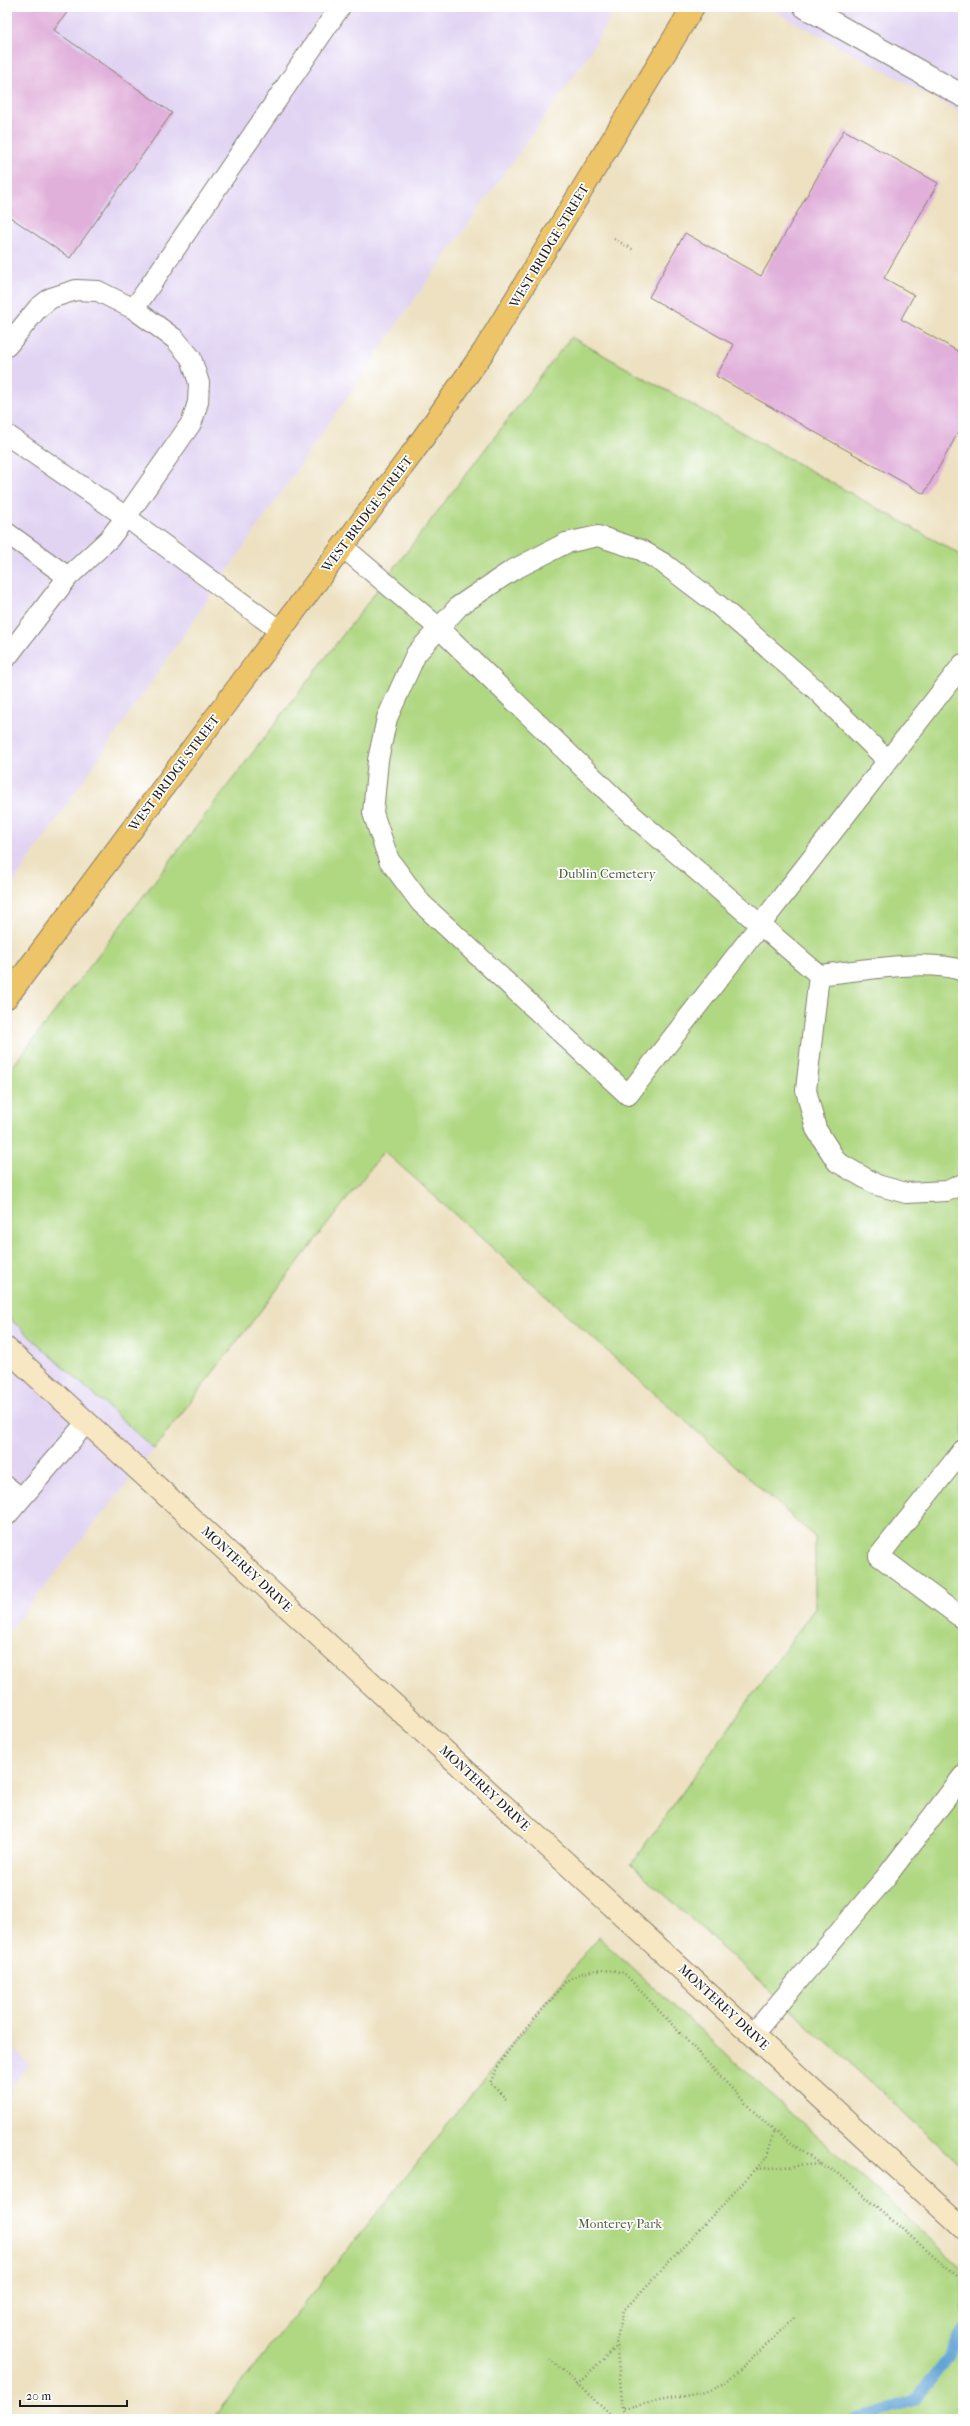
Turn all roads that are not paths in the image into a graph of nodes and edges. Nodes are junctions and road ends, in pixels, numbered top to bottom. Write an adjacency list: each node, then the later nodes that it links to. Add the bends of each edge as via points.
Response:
1 (340, 7): 5 (lane)
2 (693, 7): 10 (main road, WEST BRIDGE STREET, via 488,344)
3 (805, 7): 4 (street)
4 (963, 96)
5 (134, 309): 6 (lane, via 98,292 76,290 64,293 51,298 38,308); 8 (lane, via 186,350 197,373 199,393 192,422)
6 (7, 346)
7 (7, 435): 8 (lane)
8 (126, 517): 11 (lane, via 109,539); 13 (lane)
9 (7, 533): 11 (lane)
10 (343, 547): 12 (lane); 13 (main road, WEST BRIDGE STREET)
11 (68, 577): 14 (lane)
12 (439, 628): 16 (lane, via 459,606 511,571 566,544 598,536 642,550 717,604 815,689); 17 (lane, via 632,815); 17 (lane, via 416,654 387,718 378,760 373,813 389,860 421,903 628,1095)
13 (280, 630): 20 (main road, WEST BRIDGE STREET)
14 (7, 657)
15 (963, 664): 16 (lane)
16 (887, 760): 17 (lane)
17 (759, 925): 19 (lane)
18 (963, 971): 19 (lane, via 952,967 905,967)
19 (819, 975): 21 (lane, via 806,1090 816,1129 837,1162 877,1185 906,1193 946,1191)
20 (9, 989)
21 (963, 1184)
22 (7, 1349): 23 (street, MONTEREY DRIVE)
23 (87, 1422): 25 (lane); 29 (street, MONTEREY DRIVE)
24 (963, 1450): 27 (lane, via 879,1556)
25 (14, 1492): 26 (lane)
26 (7, 1514)
27 (963, 1619)
28 (963, 1776): 29 (lane, via 886,1877)
29 (753, 2034): 30 (street, MONTEREY DRIVE)
30 (963, 2228)

